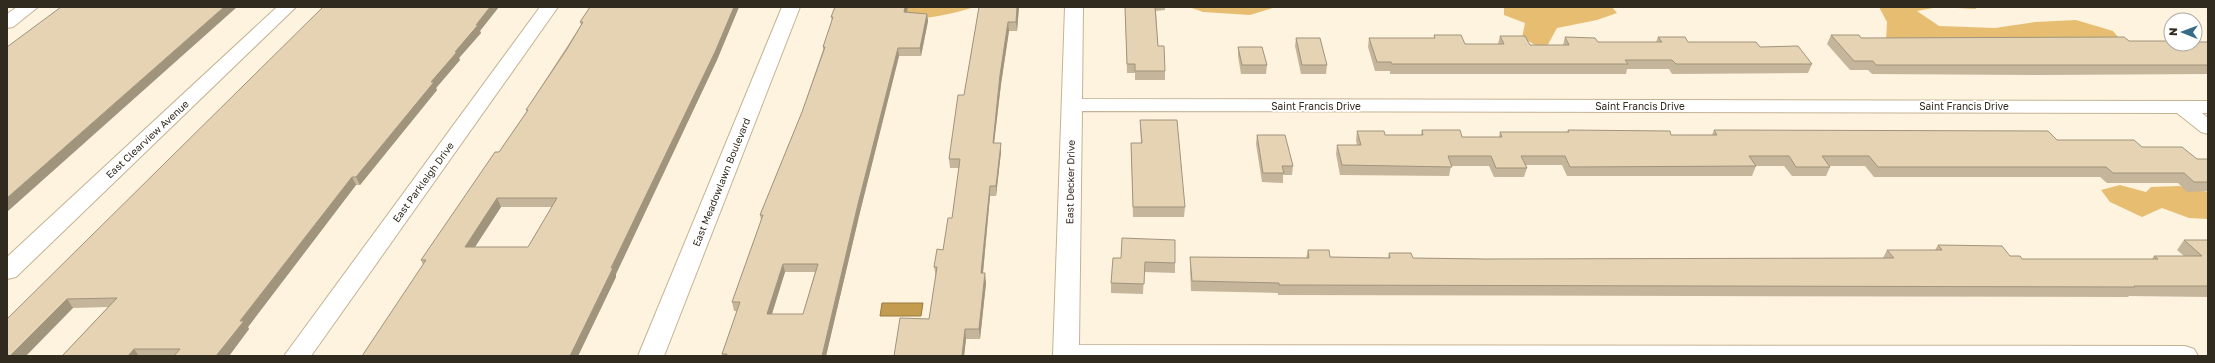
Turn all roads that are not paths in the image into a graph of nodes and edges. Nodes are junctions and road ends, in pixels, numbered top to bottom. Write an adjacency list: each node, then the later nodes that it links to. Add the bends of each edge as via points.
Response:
1 (29, 7): 6 (street)
2 (287, 7): 11 (street, East Clearview Avenue)
3 (548, 7): 12 (street, East Parkleigh Drive)
4 (791, 7): 13 (street, East Meadowlawn Boulevard)
5 (1074, 7): 7 (street, East Decker Drive)
6 (7, 23)
7 (1072, 106): 8 (street, Saint Francis Drive); 14 (street, East Decker Drive)
8 (2181, 106): 9 (street, Saint Francis Drive); 10 (street)
9 (2208, 106)
10 (2208, 128)
11 (7, 271)
12 (297, 356)
13 (651, 356)
14 (1066, 356): 15 (street)
15 (2185, 356)

